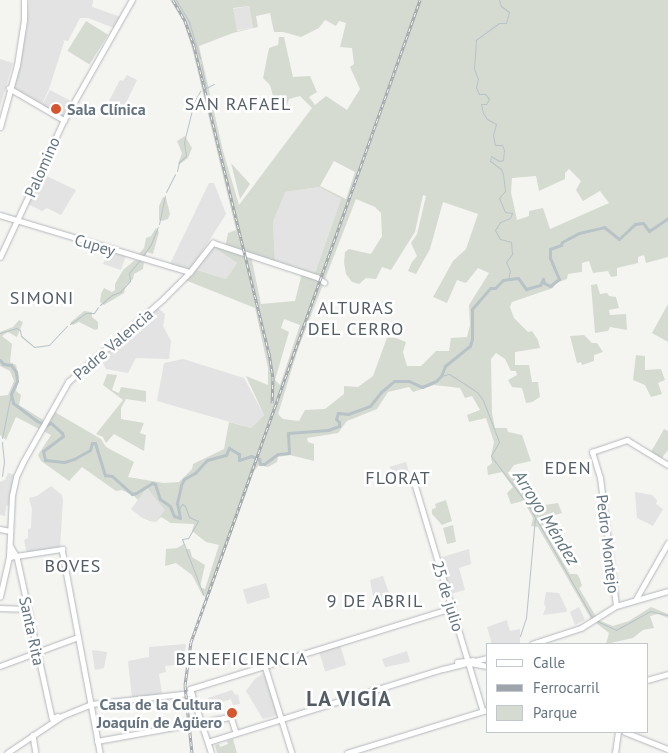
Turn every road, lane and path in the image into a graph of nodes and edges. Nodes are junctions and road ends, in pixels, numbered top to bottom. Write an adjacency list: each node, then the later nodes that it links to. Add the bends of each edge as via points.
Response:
1 (24, 0): 3 (main road, via 19,53)
2 (132, 0): 5 (street, Palomino)
3 (9, 89): 4 (main road); 5 (street); 6 (main road)
4 (0, 118)
5 (64, 120): 8 (street, Palomino)
6 (0, 127)
7 (0, 215): 8 (street, Cupey)
8 (18, 220): 9 (street, Palomino); 10 (street, Cupey)
9 (0, 257)
10 (187, 272): 11 (street, Padre Valencia, via 213,243); 15 (street, Padre Valencia, via 131,328 68,382 16,477)
11 (324, 282)
12 (668, 464): 22 (street, Pedro Montejo, via 627,440 592,452 600,478)
13 (414, 481): 24 (street, 25 de julio)
14 (0, 529): 15 (street)
15 (10, 530): 17 (street, Padre Valencia)
16 (668, 543): 21 (street)
17 (10, 547): 18 (street, Santa Rita); 18 (street, Padre Valencia)
18 (13, 557): 20 (street, Padre Valencia); 25 (street, Santa Rita); 26 (street, via 62,549)
19 (668, 591): 21 (street)
20 (0, 597)
21 (636, 599): 22 (street)
22 (616, 606): 27 (street, via 592,623)
23 (0, 608): 25 (street)
24 (452, 608): 30 (street, 25 de julio); 32 (street)
25 (28, 609): 28 (street, Santa Rita)
26 (78, 637): 28 (street); 37 (street)
27 (535, 643)
28 (36, 651): 31 (street); 39 (street, Santa Rita, via 52,718)
29 (486, 658): 30 (street)
30 (468, 661): 33 (street); 38 (street, 25 de julio); 40 (street)
31 (0, 666)
32 (265, 666): 36 (street); 40 (street)
33 (486, 666)
34 (668, 674): 35 (street)
35 (648, 680)
36 (191, 691): 37 (street); 41 (street)
37 (90, 704): 39 (street); 47 (street)
38 (485, 711): 54 (street)
39 (62, 716): 45 (street)
40 (281, 717): 42 (street); 53 (street)
41 (201, 723): 42 (street, via 231,717); 46 (street); 47 (street)
42 (235, 731): 46 (street)
43 (618, 733): 55 (street)
44 (628, 733): 48 (street)
45 (33, 735): 49 (street); 50 (street)
46 (209, 740): 52 (street)
47 (97, 741): 51 (street)
48 (668, 749)
49 (7, 753)
50 (36, 753)
51 (100, 753)
52 (212, 753)
53 (292, 753)
54 (347, 753)
55 (616, 753)

